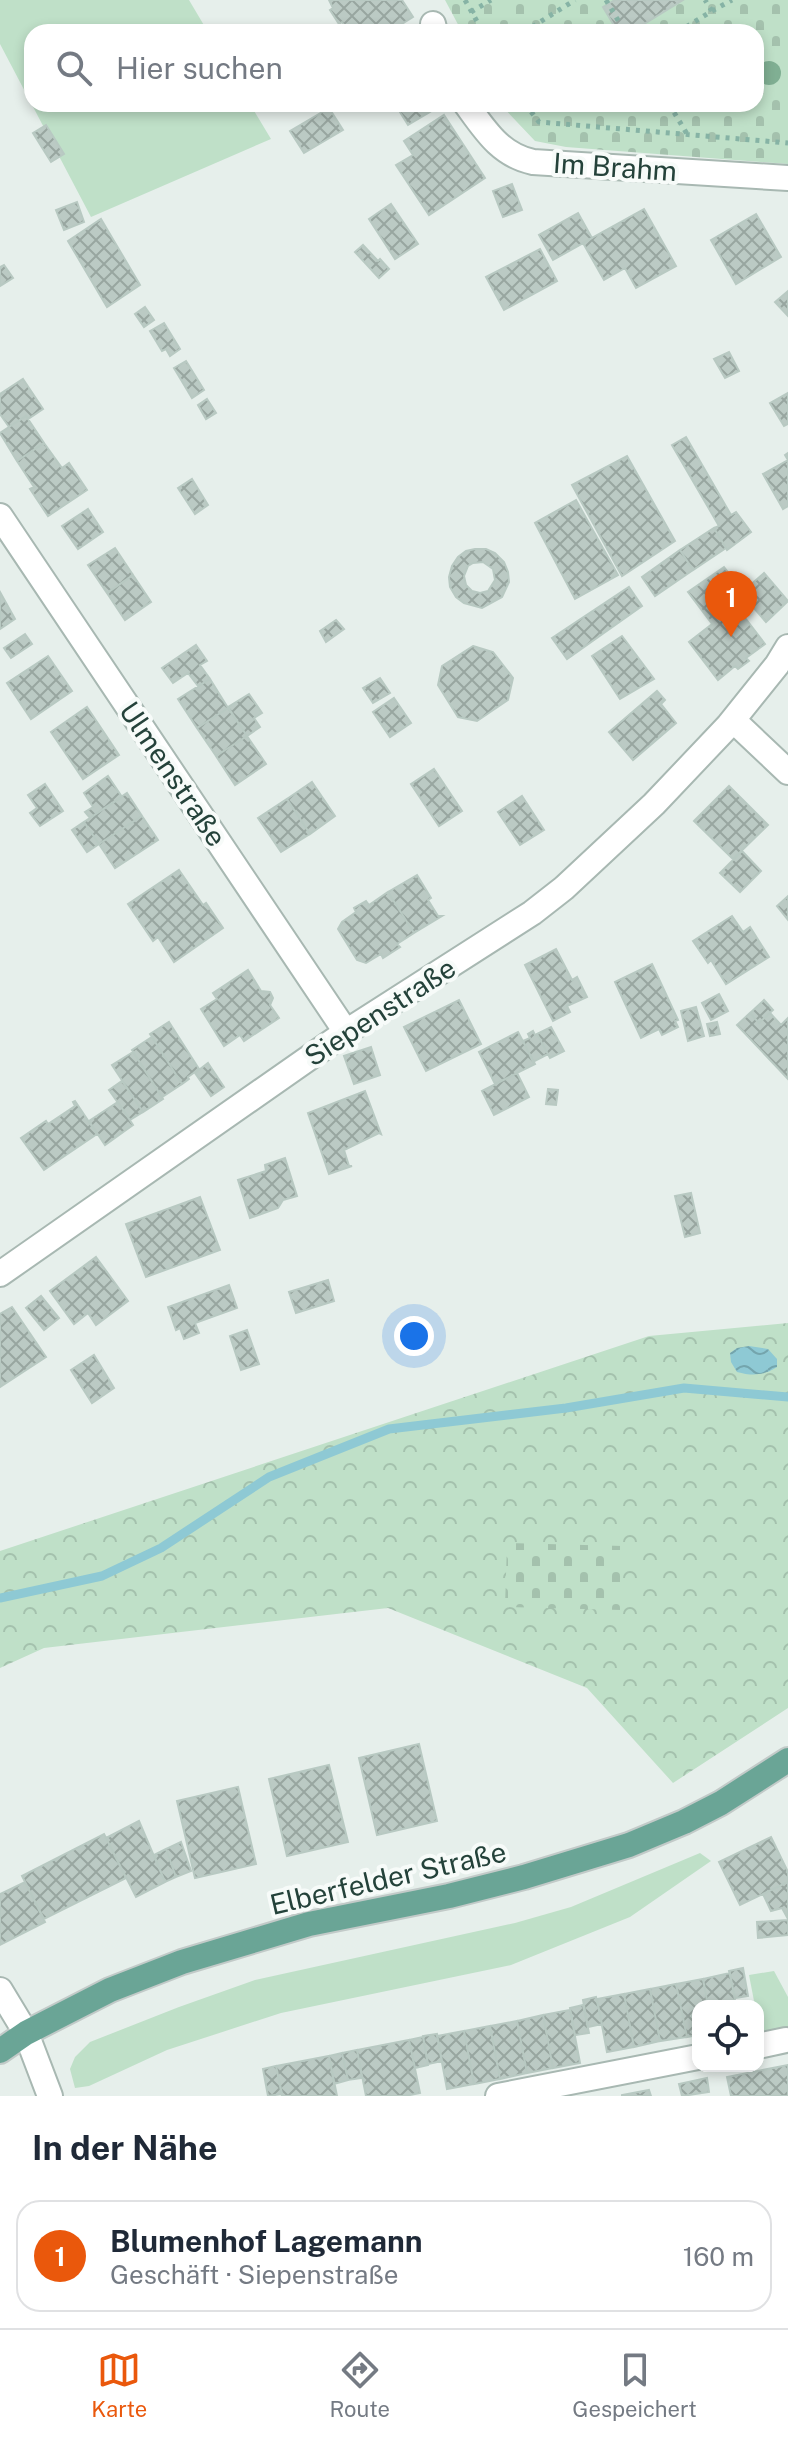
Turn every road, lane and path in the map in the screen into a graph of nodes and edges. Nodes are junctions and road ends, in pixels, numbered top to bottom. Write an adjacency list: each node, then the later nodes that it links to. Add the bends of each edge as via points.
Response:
1 (465, 0): 8 (path)
2 (491, 0): 8 (path)
3 (575, 0): 10 (path)
4 (606, 0): 11 (path)
5 (705, 0): 7 (path)
6 (732, 0): 7 (path)
7 (712, 11): 12 (path)
8 (471, 12): 9 (path)
9 (478, 24)
10 (537, 24)
11 (620, 24)
12 (691, 24)
13 (472, 112): 18 (street, Im Brahm, via 518,159)
14 (532, 112): 16 (path, via 539,122)
15 (674, 112): 16 (path)
16 (687, 135): 17 (path)
17 (788, 143)
18 (788, 178)
19 (0, 516): 23 (street, Ulmenstraße)
20 (788, 647): 21 (street, Siepenstraße)
21 (733, 720): 22 (street); 23 (street, Siepenstraße, via 564,888)
22 (788, 772)
23 (346, 1032): 24 (street, Siepenstraße)
24 (0, 1274)
25 (788, 1760): 27 (main road, Elberfelder Straße, via 721,1803 629,1845 449,1896 309,1924 182,1962 110,1990)
26 (0, 1990): 27 (street)
27 (26, 2033): 30 (main road, Elberfelder Straße); 32 (street)
28 (786, 2040): 29 (street)
29 (764, 2045)
30 (0, 2051)
31 (692, 2058): 33 (street)
32 (50, 2096)
33 (501, 2096)

